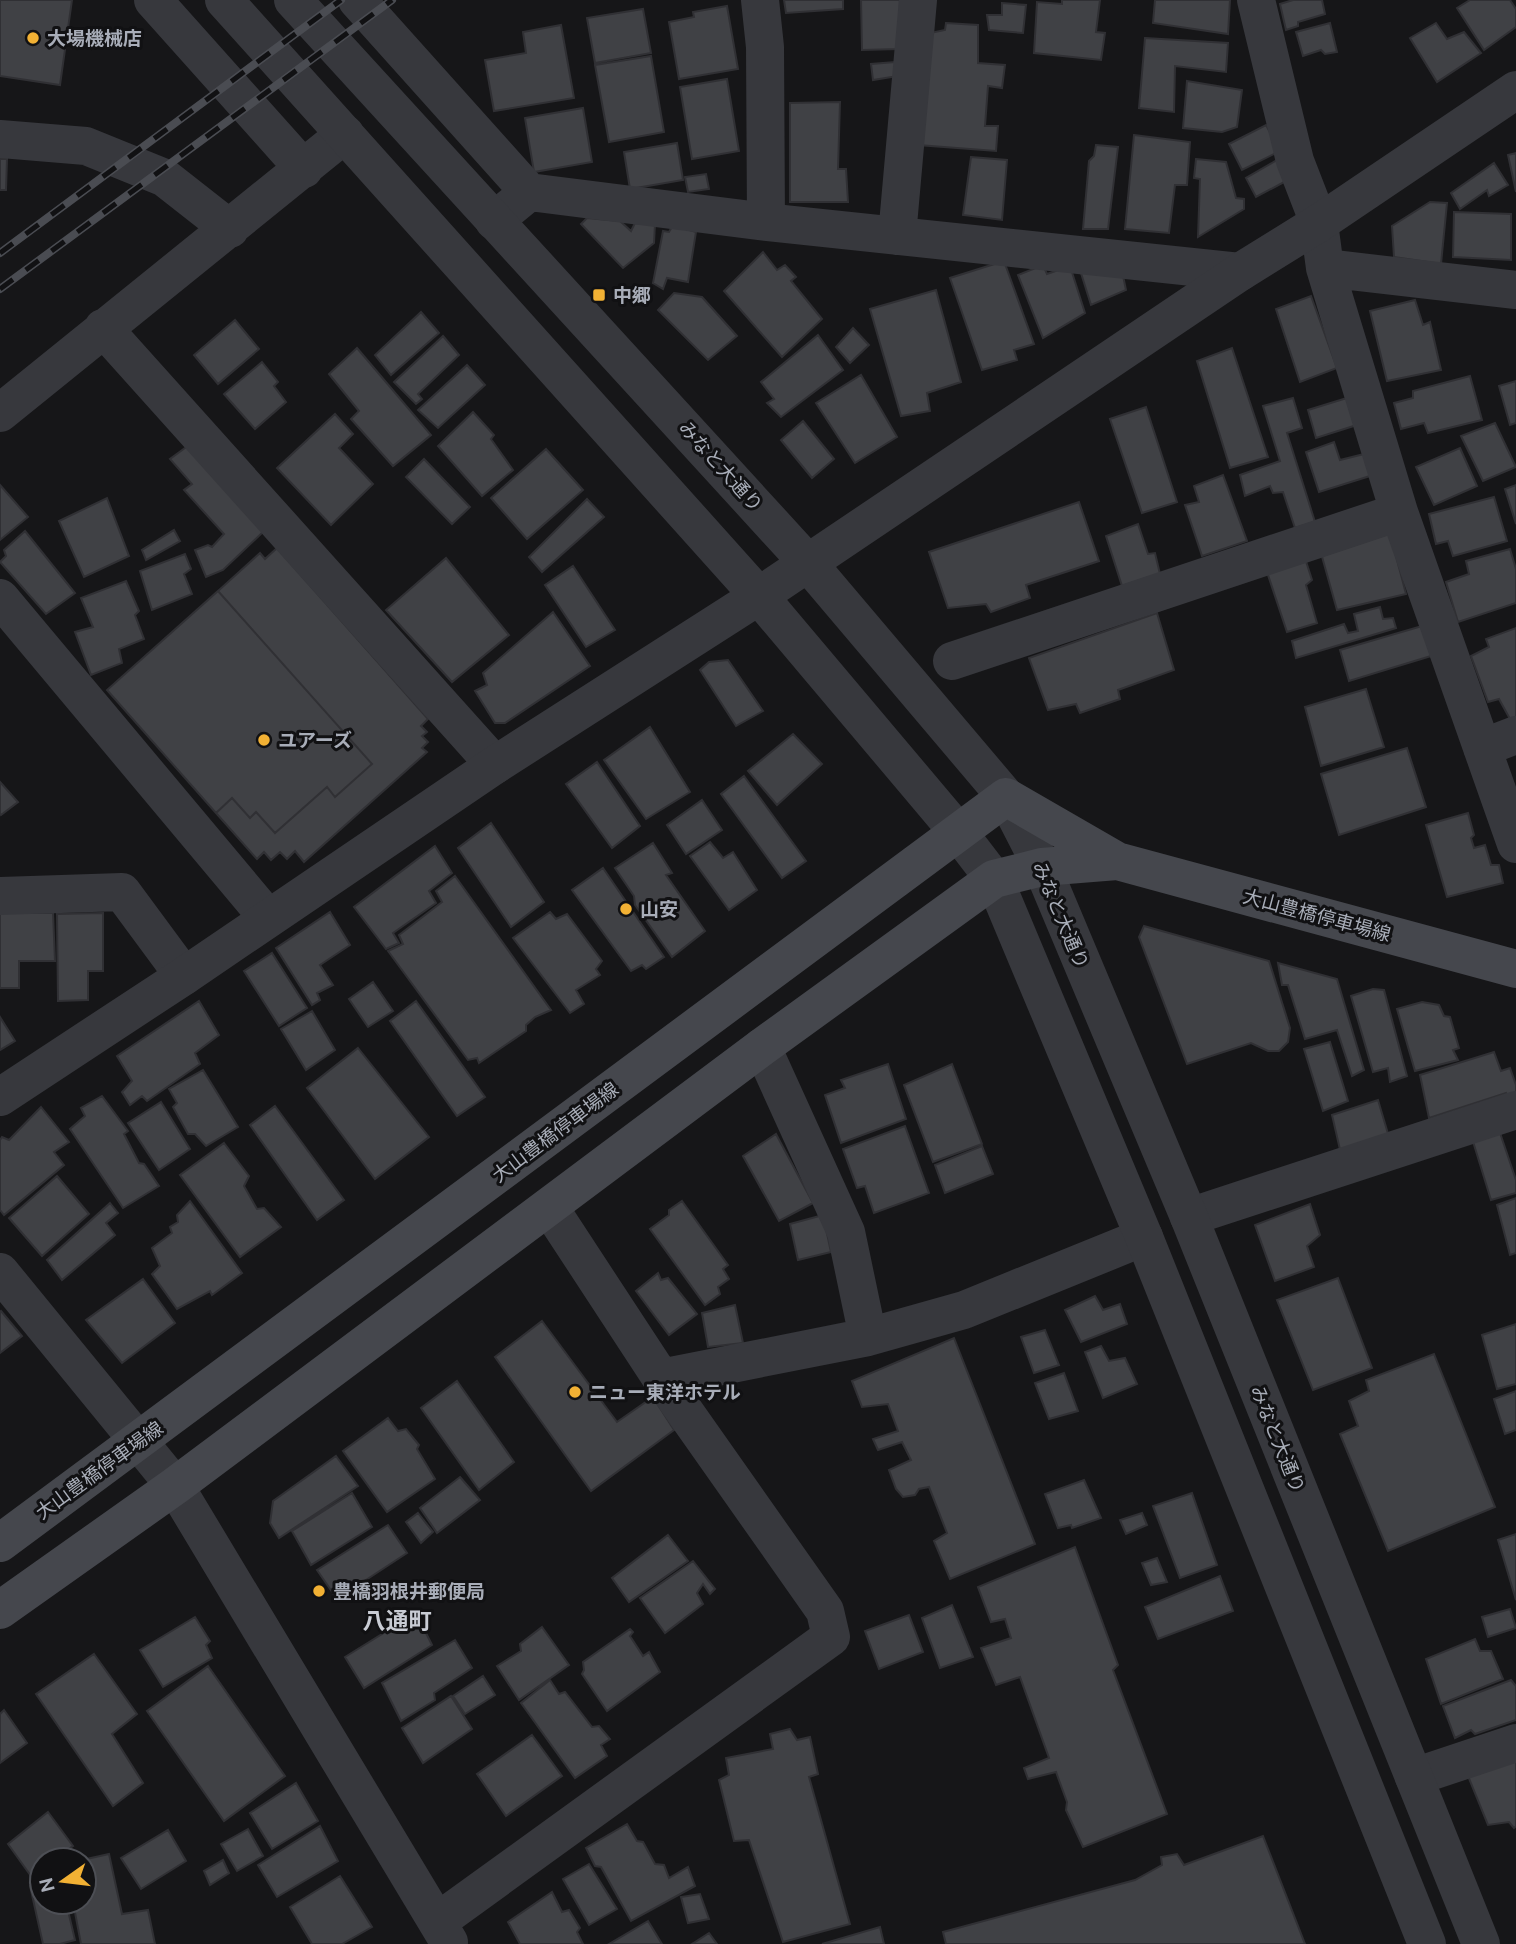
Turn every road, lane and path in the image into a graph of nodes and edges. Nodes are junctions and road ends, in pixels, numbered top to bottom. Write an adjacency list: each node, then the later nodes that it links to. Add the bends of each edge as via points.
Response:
1 (153, 0): 11 (street)
2 (225, 0): 9 (street)
3 (293, 0): 13 (street, みなと大通り)
4 (357, 0): 12 (street)
5 (760, 0): 14 (street, via 765,47)
6 (918, 0): 17 (street)
7 (1256, 0): 15 (street, via 1295,161)
8 (1516, 90): 15 (street)
9 (345, 134): 11 (street); 25 (street)
10 (0, 139): 16 (street, via 86,146 165,178)
11 (304, 169): 16 (street)
12 (529, 192): 13 (street); 14 (street)
13 (494, 221): 24 (street, みなと大通り)
14 (766, 222): 17 (street)
15 (1319, 223): 18 (street); 19 (street)
16 (230, 229): 21 (street)
17 (897, 236): 19 (street)
18 (1325, 268): 20 (street); 23 (street)
19 (1240, 272): 24 (street)
20 (1516, 290)
21 (103, 328): 22 (street); 29 (street)
22 (0, 413)
23 (1399, 512): 27 (street); 28 (street)
24 (807, 562): 25 (street); 30 (street, みなと大通り)
25 (759, 596): 29 (street); 31 (street)
26 (0, 598): 37 (street)
27 (952, 661)
28 (1499, 741): 32 (street)
29 (495, 765): 37 (street)
30 (1006, 797): 31 (main road, 大山豊橋停車場線); 33 (main road, 大山豊橋停車場線); 34 (street, みなと大通り)
31 (958, 832): 35 (street); 49 (main road, 大山豊橋停車場線)
32 (1516, 844)
33 (1117, 861): 34 (main road, 大山豊橋停車場線); 38 (main road, 大山豊橋停車場線)
34 (1042, 867): 35 (main road, 大山豊橋停車場線); 44 (street, みなと大通り)
35 (994, 879): 40 (main road, 大山豊橋停車場線); 45 (street)
36 (0, 896): 39 (street, via 122,892)
37 (268, 918): 39 (street)
38 (1516, 969)
39 (184, 976): 41 (street)
40 (762, 1047): 43 (main road, 大山豊橋停車場線); 47 (street, via 846,1232)
41 (0, 1097)
42 (1516, 1110): 44 (street)
43 (549, 1207): 48 (street); 50 (main road, 大山豊橋停車場線)
44 (1189, 1217): 54 (street, みなと大通り)
45 (1144, 1237): 47 (street, via 964,1310); 56 (street)
46 (0, 1272): 49 (street)
47 (868, 1337): 48 (street)
48 (661, 1378): 55 (street, via 825,1611 831,1637)
49 (139, 1441): 50 (street); 51 (main road, 大山豊橋停車場線)
50 (175, 1486): 52 (main road, 大山豊橋停車場線); 55 (street)
51 (0, 1542)
52 (0, 1610)
53 (1516, 1743): 54 (street)
54 (1414, 1777): 57 (street, みなと大通り)
55 (443, 1933)
56 (1427, 1944)
57 (1481, 1944)

